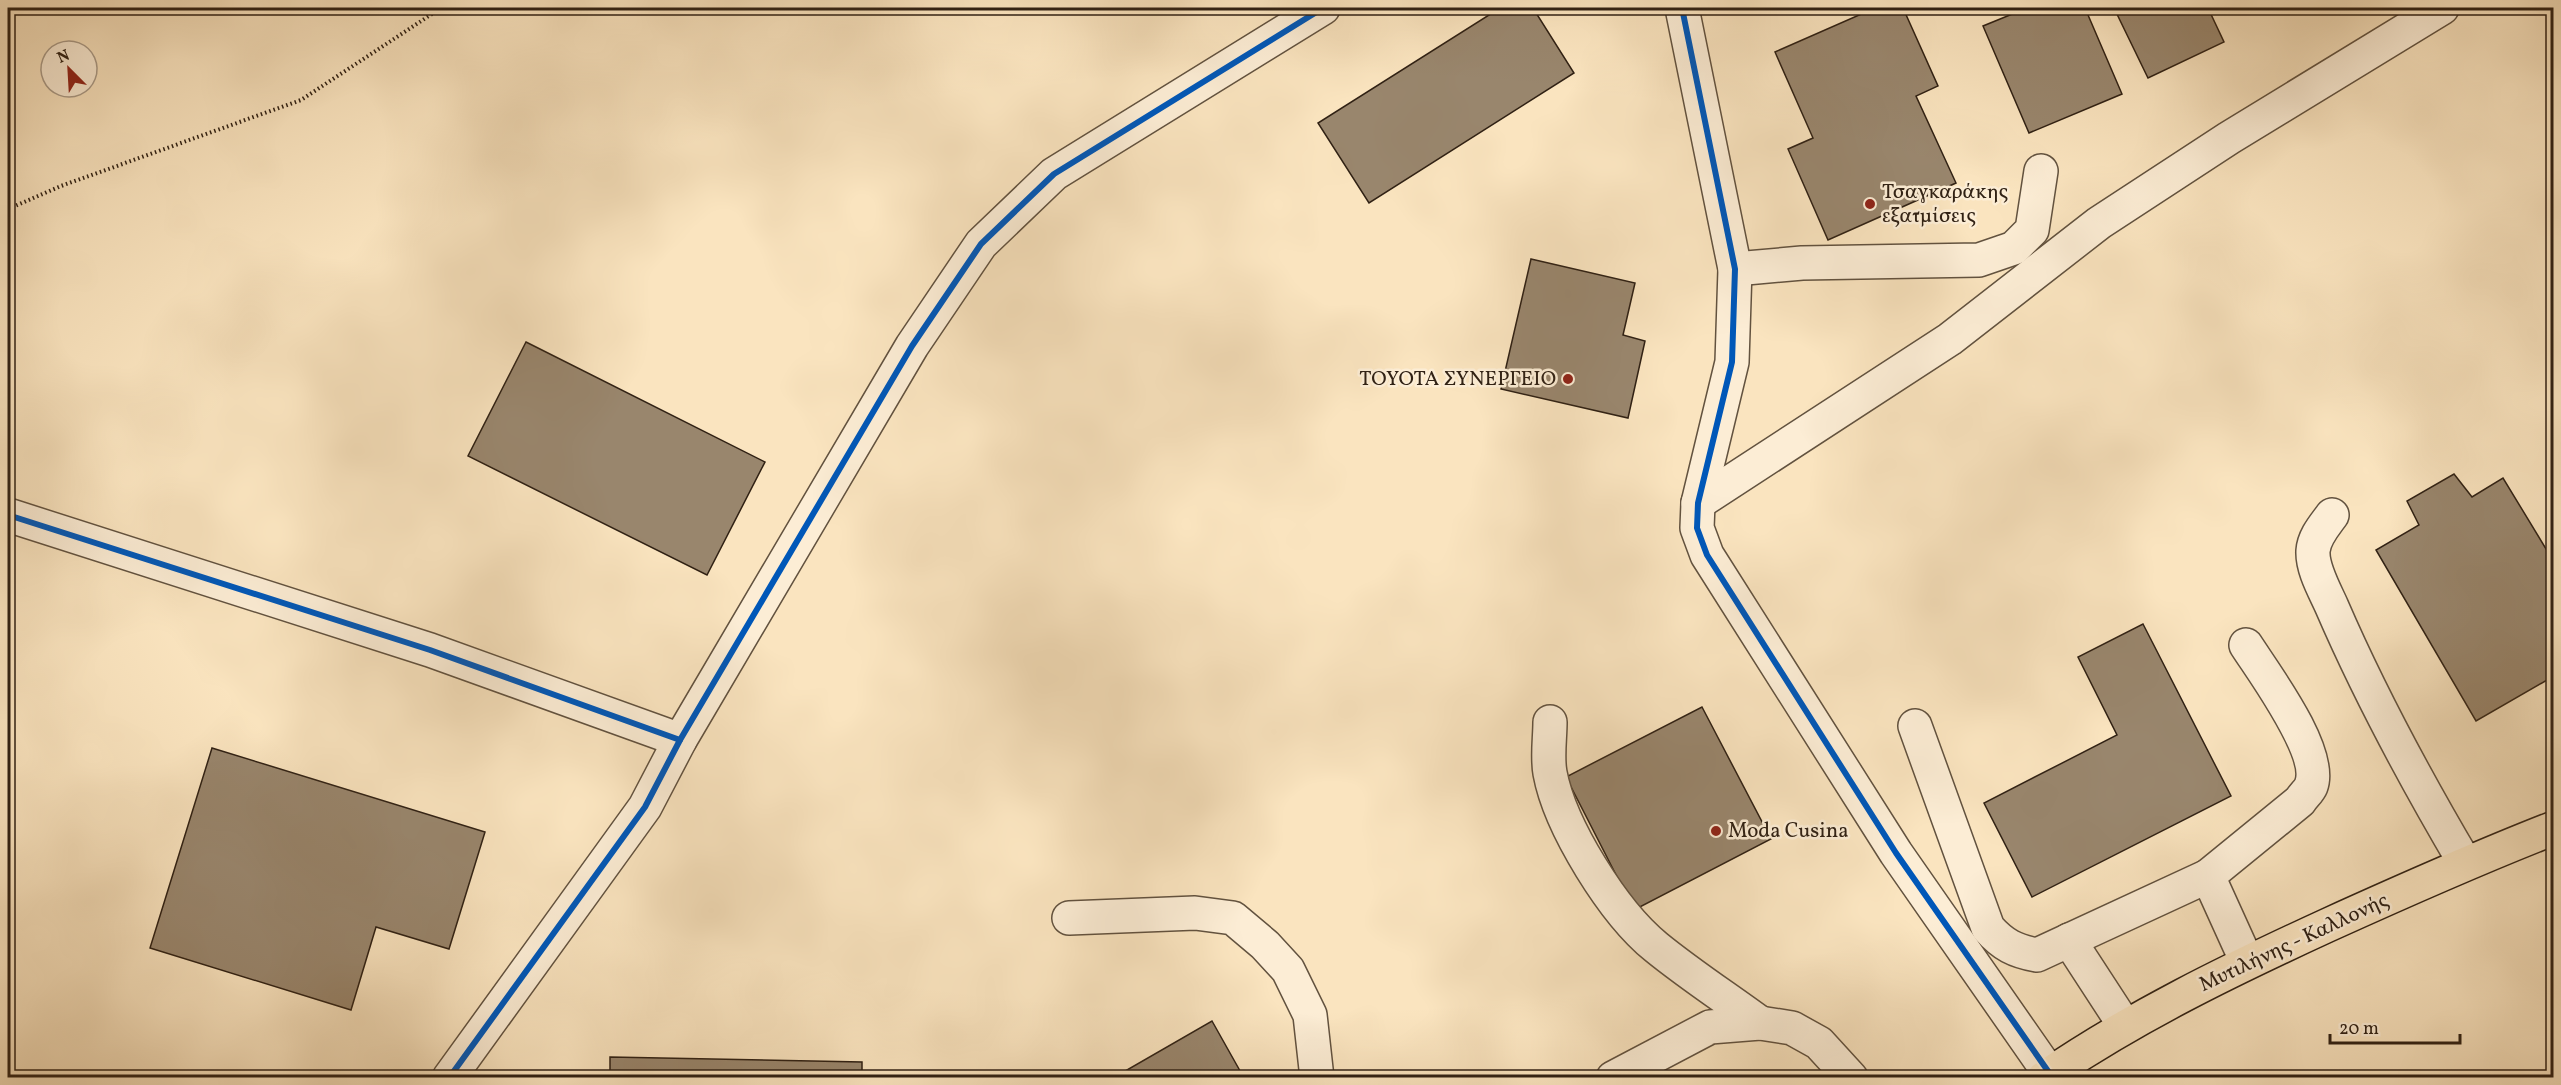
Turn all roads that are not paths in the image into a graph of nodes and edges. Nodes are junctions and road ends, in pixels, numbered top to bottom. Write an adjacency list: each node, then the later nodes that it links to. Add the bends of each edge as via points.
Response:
1 (1323, 8): 12 (street, via 1054,174 981,244 912,346)
2 (1682, 8): 5 (street)
3 (2442, 8): 6 (street, via 2099,223 1950,339)
4 (2041, 171): 5 (street, via 2032,230 2014,248 1979,260 1802,263)
5 (1735, 269): 6 (street, via 1732,362)
6 (1698, 502): 21 (street, via 1697,528 1707,555 1896,853)
7 (8, 515): 12 (street, via 430,650)
8 (2332, 515): 14 (street, via 2317,537 2313,552 2316,569 2354,658)
9 (2246, 645): 15 (street, via 2306,744 2312,785 2300,801)
10 (1550, 722): 19 (street, via 1550,771 1561,811 1579,848 1630,924)
11 (1915, 726): 17 (street, via 1988,928 2001,943 2037,955)
12 (680, 740): 22 (street, via 645,807)
13 (2553, 828): 14 (main road, Μυτιλήνης - Καλλονής)
14 (2465, 863): 18 (main road, Μυτιλήνης - Καλλονής)
15 (2208, 876): 17 (street); 18 (street)
16 (1070, 918): 23 (street, via 1195,914 1233,918 1288,970 1310,1015)
17 (2069, 940): 20 (street)
18 (2247, 962): 20 (main road, Μυτιλήνης - Καλλονής)
19 (1760, 1023): 24 (street, via 1710,1027); 25 (street, via 1792,1028 1819,1043)
20 (2125, 1026): 21 (main road, Μυτιλήνης - Καλλονής)
21 (2047, 1076)
22 (449, 1077)
23 (1317, 1077)
24 (1613, 1077)
25 (1851, 1077)

